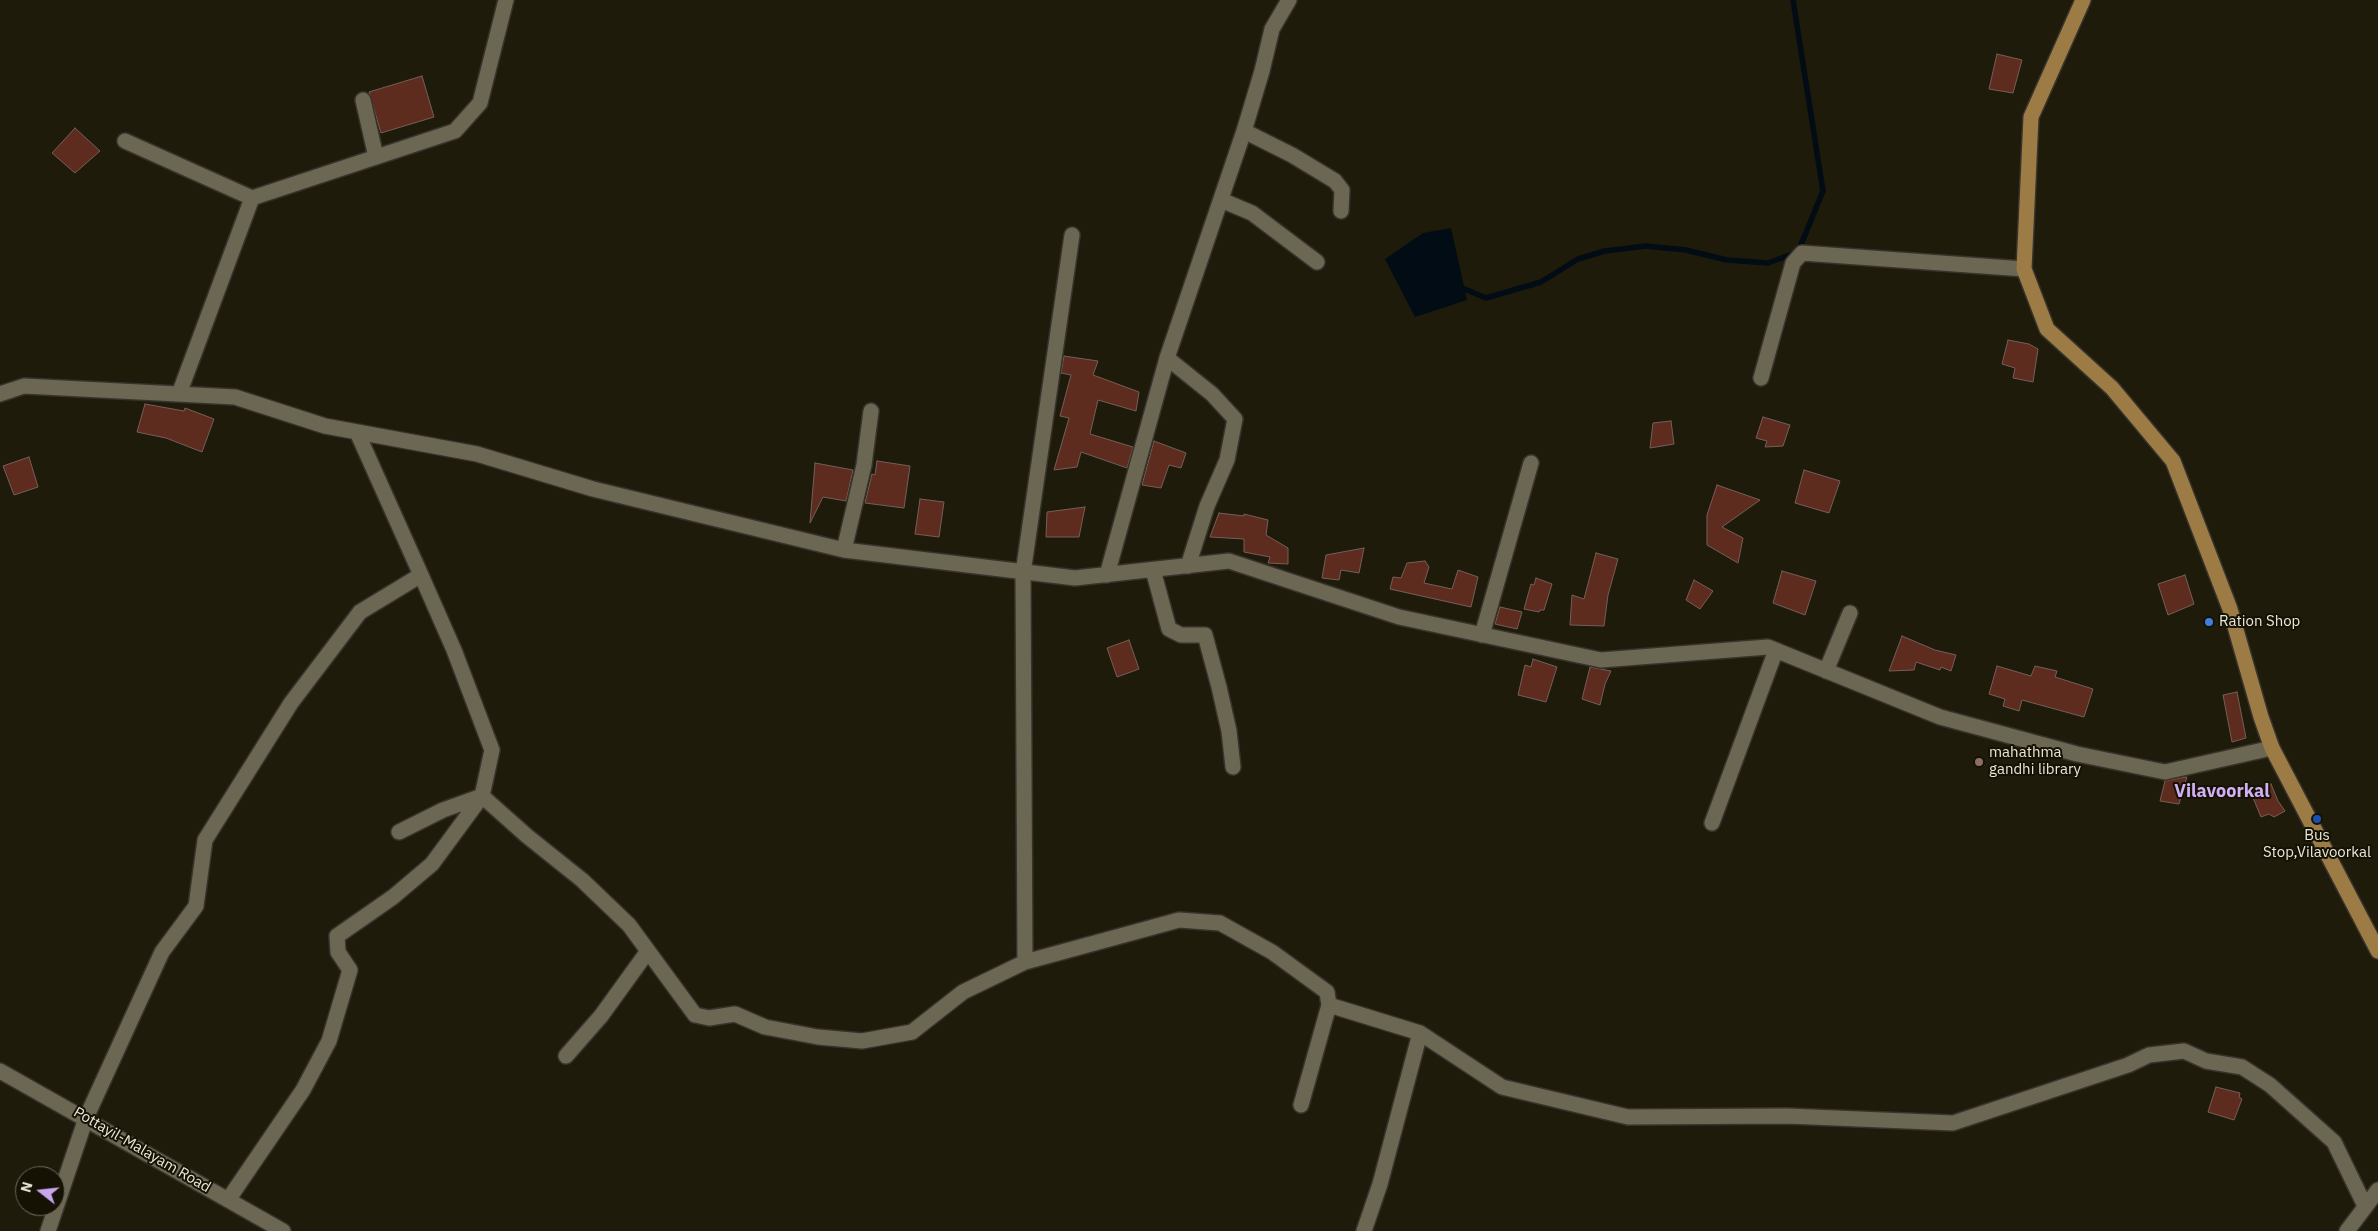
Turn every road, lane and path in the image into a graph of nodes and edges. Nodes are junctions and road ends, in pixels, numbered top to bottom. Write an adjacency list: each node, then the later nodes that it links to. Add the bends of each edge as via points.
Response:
1 (506, 0): 7 (street, via 480,103 455,131)
2 (1289, 0): 5 (street, via 1272,29)
3 (2083, 0): 13 (main road, via 2031,117)
4 (363, 100): 7 (street)
5 (1244, 130): 9 (street); 10 (street, via 1334,181 1342,190)
6 (125, 141): 8 (street)
7 (376, 158): 8 (street)
8 (252, 198): 17 (street)
9 (1221, 200): 12 (street, via 1252,213); 14 (street)
10 (1341, 211)
11 (1072, 235): 24 (street)
12 (1317, 262)
13 (2024, 269): 15 (street, via 1802,253 1793,264); 31 (main road, via 2047,329 2112,388 2173,461 2230,609)
14 (1167, 358): 22 (street, via 1212,394 1235,419 1227,460 1207,506); 26 (street)
15 (1761, 378)
16 (0, 394): 17 (street, via 24,386)
17 (180, 394): 19 (street, via 235,397 324,426)
18 (871, 411): 21 (street, via 864,465)
19 (357, 432): 21 (street, via 477,454 593,489); 25 (street)
20 (1531, 463): 28 (street)
21 (844, 550): 24 (street)
22 (1188, 566): 23 (street); 28 (street, via 1229,561 1400,617)
23 (1153, 570): 26 (street); 32 (street, via 1169,629 1181,635 1205,635 1221,696)
24 (1023, 573): 26 (street, via 1075,578); 39 (street)
25 (421, 575): 33 (street, via 492,750); 45 (street, via 360,612 292,703 205,840 196,906 162,952)
26 (1107, 575)
27 (1850, 613): 30 (street)
28 (1482, 635): 29 (street, via 1600,660 1768,647)
29 (1776, 650): 30 (street); 34 (street)
30 (1826, 671): 31 (street, via 1940,717 2077,754 2165,772)
31 (2272, 748): 36 (main road)
32 (1233, 767)
33 (482, 796): 35 (street); 37 (street, via 582,880 629,925); 47 (street, via 432,864 393,897 337,936 338,952 350,970 329,1041 303,1090)
34 (1712, 823)
35 (399, 832)
36 (2374, 931): 38 (main road)
37 (648, 951): 39 (street, via 695,1014 709,1018 735,1014 773,1028 862,1041 912,1032 963,992); 42 (street, via 601,1016)
38 (2378, 951)
39 (1025, 962): 40 (street, via 1179,920 1220,923 1272,952 1327,992)
40 (1329, 1005): 41 (street); 44 (street)
41 (1420, 1033): 48 (street, via 1502,1087 1628,1117 1788,1116 1953,1123 2149,1055 2184,1051 2206,1061 2242,1067 2270,1085 2334,1142); 51 (street, via 1380,1184)
42 (566, 1056)
43 (0, 1071): 45 (street, Pottayil-Malayam Road)
44 (1301, 1104)
45 (86, 1118): 47 (street, Pottayil-Malayam Road); 49 (street)
46 (2378, 1190): 48 (street)
47 (228, 1200): 50 (street, Pottayil-Malayam Road)
48 (2365, 1206): 52 (street)
49 (48, 1231)
50 (283, 1231)
51 (1364, 1231)
52 (2347, 1231)

